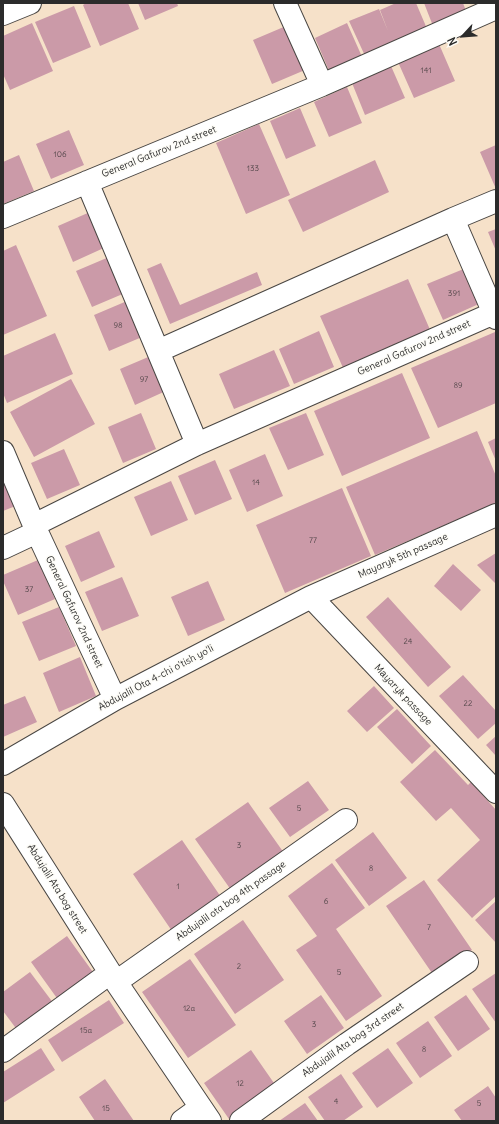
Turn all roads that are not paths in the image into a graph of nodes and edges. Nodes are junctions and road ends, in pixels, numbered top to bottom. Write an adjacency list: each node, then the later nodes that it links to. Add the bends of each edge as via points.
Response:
1 (30, 3): 4 (street)
2 (285, 3): 5 (street)
3 (496, 8): 5 (street, General Gafurov 2nd street)
4 (3, 14)
5 (322, 85): 6 (street, General Gafurov 2nd street)
6 (87, 182): 8 (street, General Gafurov 2nd street); 11 (street)
7 (496, 201): 9 (street)
8 (3, 217)
9 (453, 219): 10 (street, General Gafurov 2nd street); 11 (street)
10 (495, 315): 12 (street, General Gafurov 2nd street)
11 (158, 352): 12 (street)
12 (197, 444): 15 (street, General Gafurov 2nd street)
13 (3, 452): 15 (street, General Gafurov 2nd street)
14 (496, 515): 17 (street, Mayaryk 5th passage)
15 (35, 528): 16 (street); 18 (street, General Gafurov 2nd street)
16 (3, 548)
17 (311, 597): 18 (street, Abdujalil Ota 4-chi o'tish yo'li); 20 (street, Mаyaryk passage)
18 (115, 699): 19 (street, Abdujalil Ota 4-chi o'tish yo'li)
19 (3, 764)
20 (496, 792)
21 (3, 804): 24 (street, Abdujalil Ata bog street)
22 (346, 820): 24 (street, Abdujalil ota bog 4th passage)
23 (467, 962): 28 (street, Abdujalil Ata bog 3rd street)
24 (113, 978): 25 (street); 26 (street, Abdujalil Ata bog street)
25 (3, 1051)
26 (205, 1114): 27 (street)
27 (182, 1121)
28 (241, 1121)

